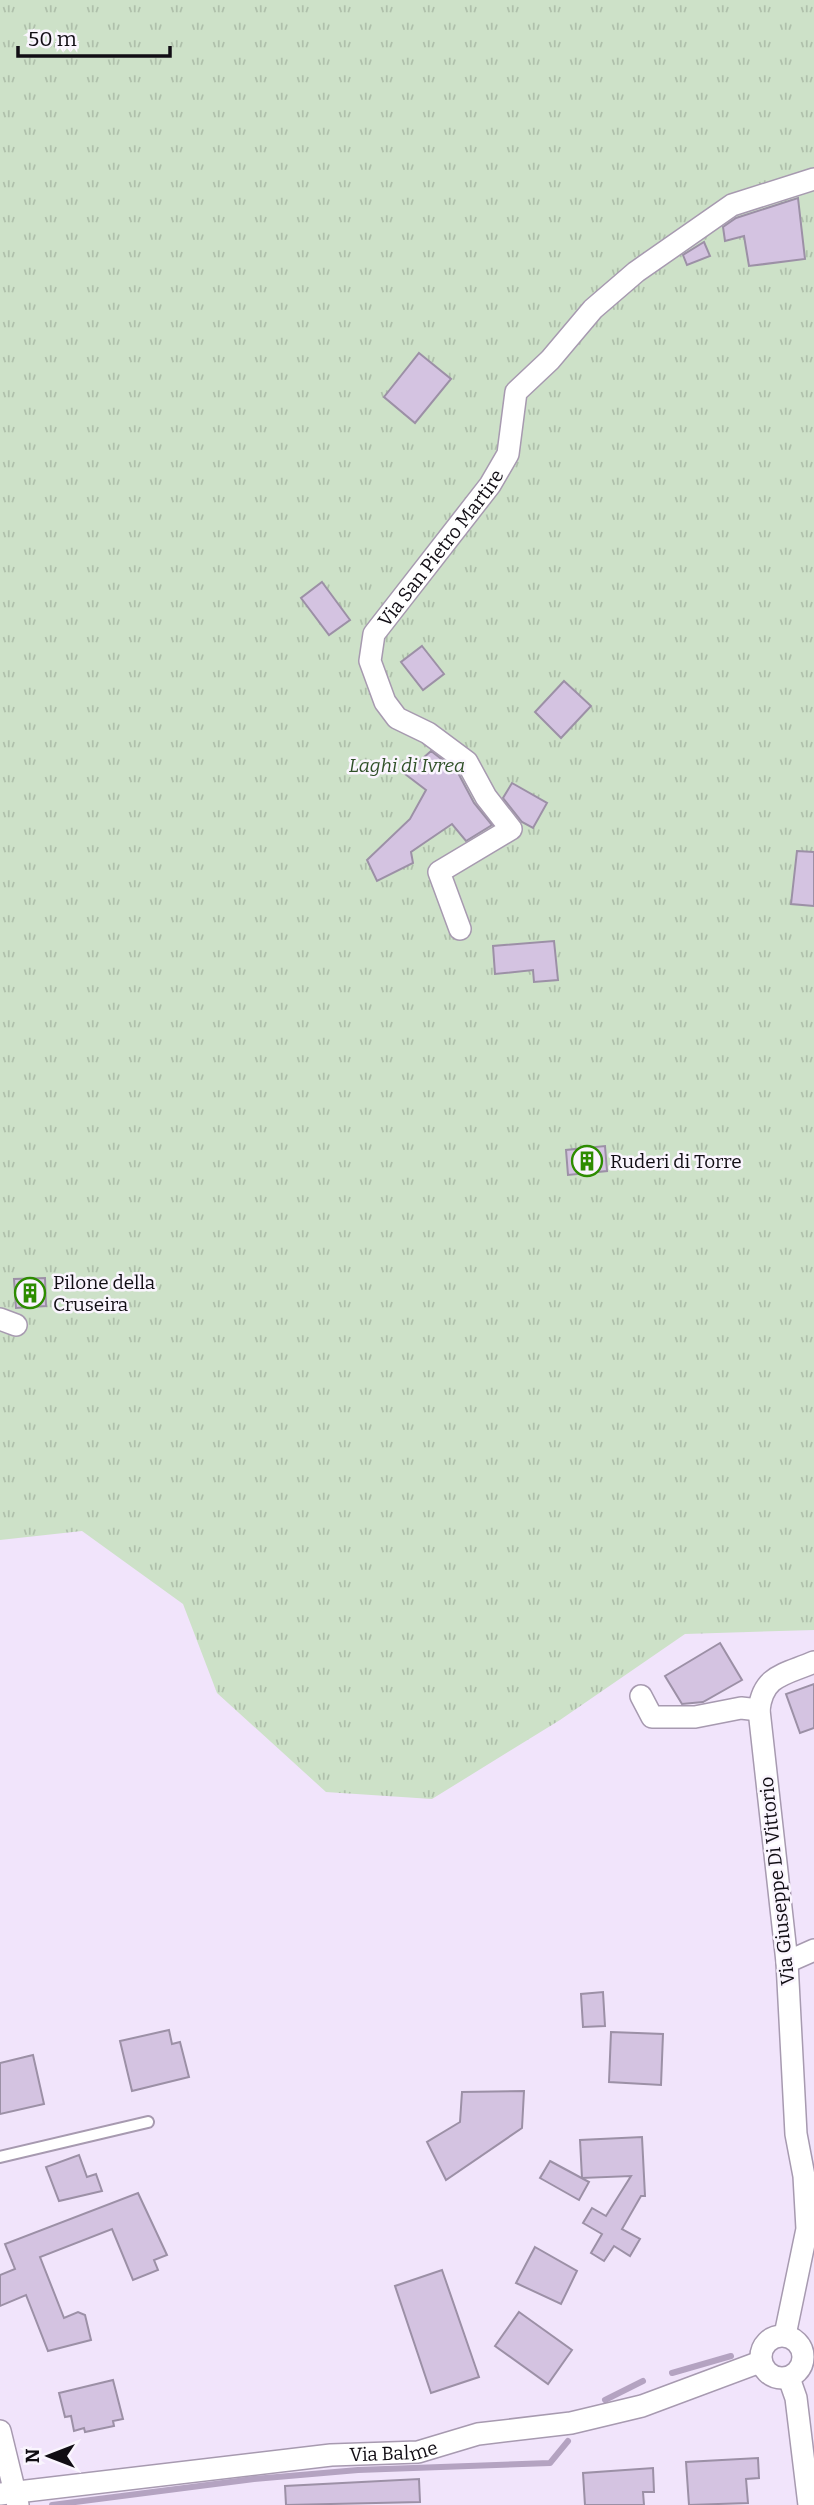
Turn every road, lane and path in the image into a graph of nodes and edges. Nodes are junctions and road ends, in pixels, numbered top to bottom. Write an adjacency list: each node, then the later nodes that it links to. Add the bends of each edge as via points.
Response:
1 (814, 179): 2 (street, Via San Pietro Martire, via 732,205 636,272 593,309 516,392 508,454 490,485 374,634 370,661 385,702 397,718 428,733 467,762 511,830 439,872)
2 (460, 929)
3 (814, 1662): 5 (street, Via Giuseppe Di Vittorio, via 769,1681 761,1691)
4 (641, 1696): 5 (street, via 652,1717)
5 (759, 1710): 7 (street, Via Giuseppe Di Vittorio)
6 (814, 1950): 7 (street)
7 (787, 1962): 9 (street, Via Giuseppe Di Vittorio)
8 (148, 2122): 10 (lane)
9 (805, 2130): 11 (street, Via Giuseppe Di Vittorio, via 807,2229)
10 (0, 2157)
11 (800, 2340): 12 (street, via 771,2338 762,2348); 13 (street, via 804,2358 800,2371)
12 (760, 2362): 13 (street, via 766,2373 777,2379); 16 (street, Via Balme, via 642,2406 571,2423 478,2434 418,2452 331,2455)
13 (789, 2378): 15 (street)
14 (0, 2431): 16 (street)
15 (810, 2475): 17 (street)
16 (11, 2497)
17 (809, 2505)

